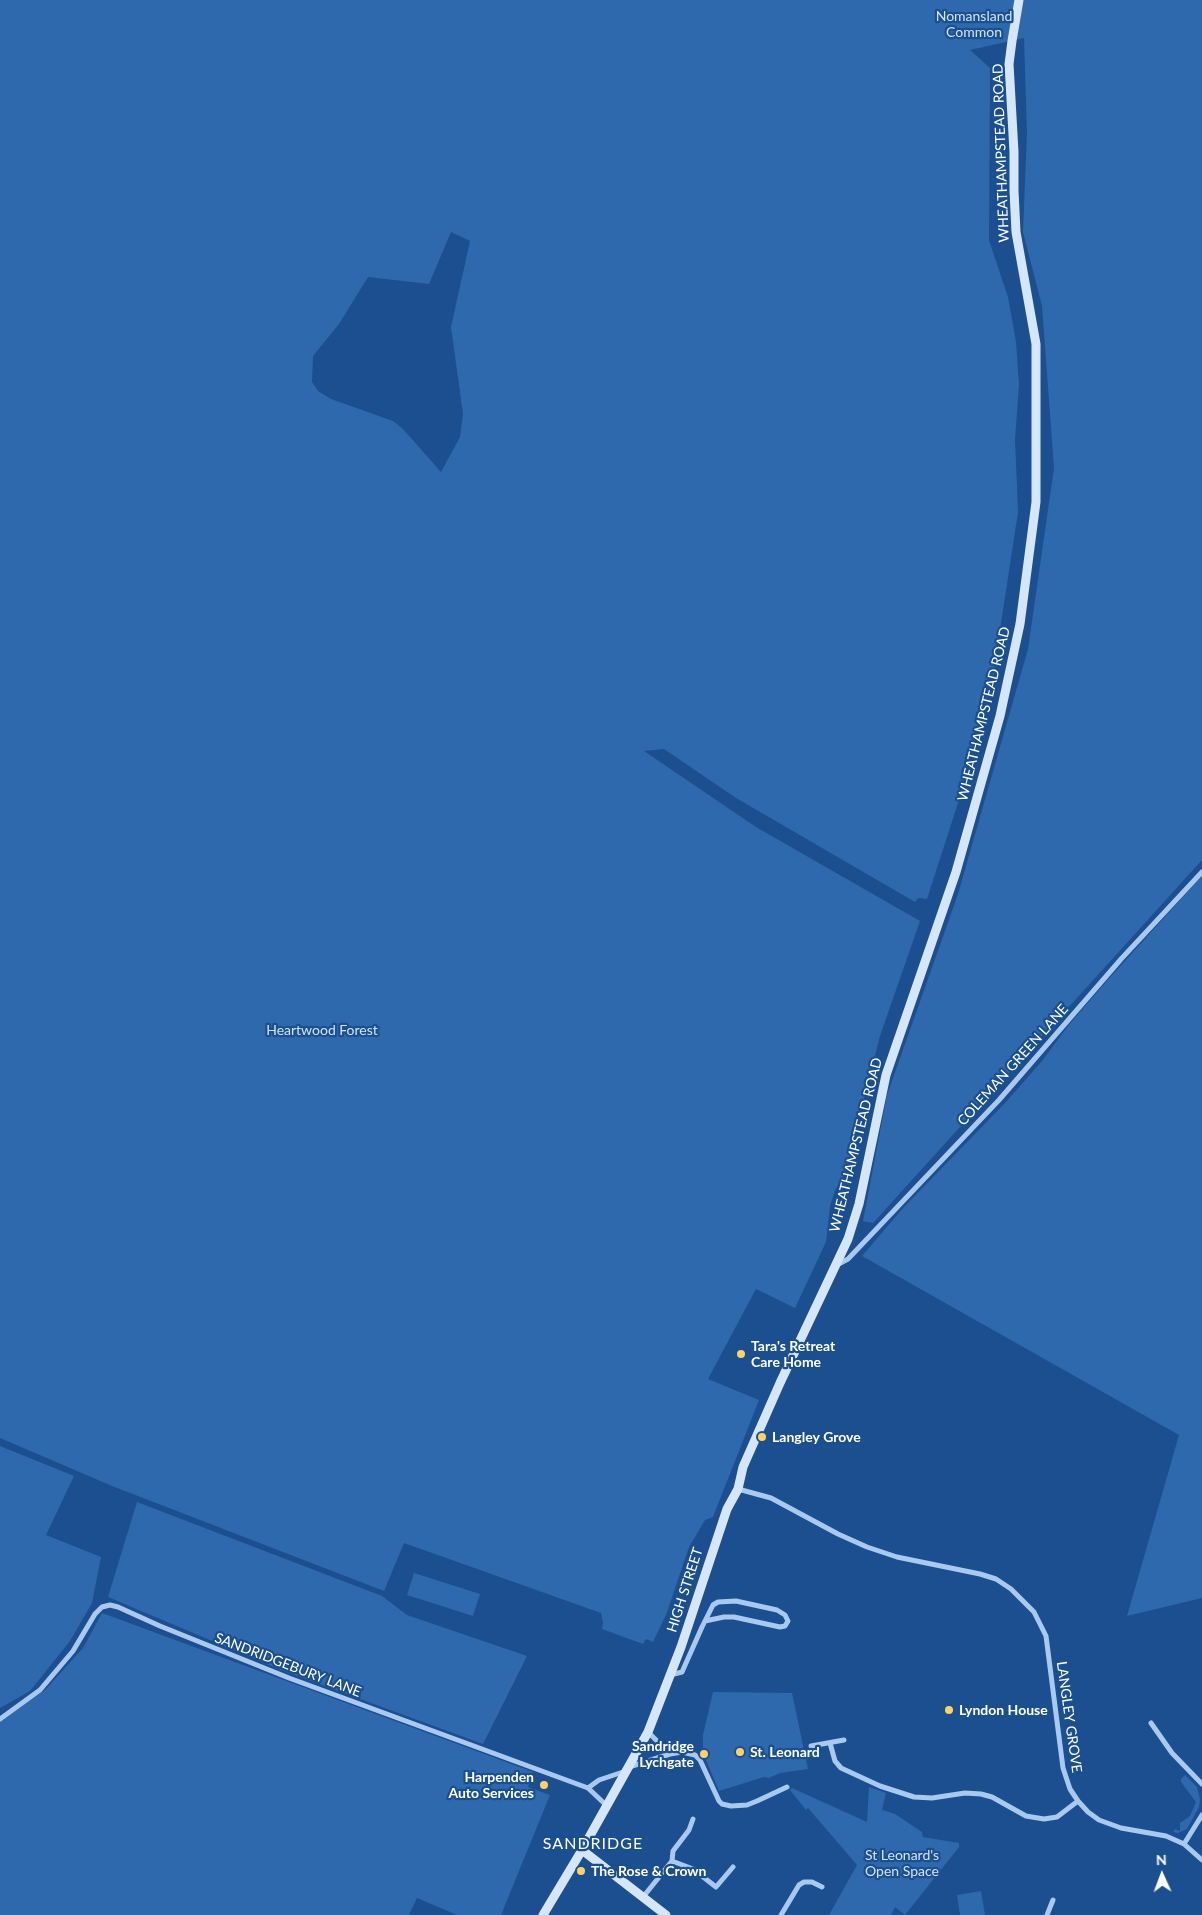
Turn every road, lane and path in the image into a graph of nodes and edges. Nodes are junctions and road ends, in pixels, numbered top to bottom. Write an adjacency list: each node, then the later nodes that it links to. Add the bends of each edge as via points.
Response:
1 (1019, 0): 3 (main road, WHEATHAMPSTEAD ROAD, via 1010,64 1016,232 1036,351 1036,502 1032,545 1020,624 1000,716 956,872 886,1075 859,1204)
2 (1202, 872): 3 (street, COLEMAN GREEN LANE, via 1122,958 999,1100 848,1259)
3 (835, 1266): 4 (main road, HIGH STREET, via 758,1432 743,1467)
4 (738, 1490): 6 (main road, HIGH STREET, via 727,1509); 18 (street, LANGLEY GROVE, via 772,1498 867,1547 897,1557 980,1574 1017,1594 1034,1612 1046,1636 1063,1768)
5 (705, 1621): 5 (street, via 734,1617 780,1627 788,1621 777,1610 724,1600 713,1605); 6 (street, via 682,1672)
6 (670, 1675): 9 (main road, HIGH STREET)
7 (0, 1719): 17 (street, SANDRIDGEBURY LANE, via 40,1690 73,1651 95,1614 102,1607 110,1606 288,1678)
8 (1151, 1723): 15 (street, via 1172,1753)
9 (648, 1732): 13 (street); 14 (main road, HIGH STREET)
10 (844, 1740): 11 (street)
11 (830, 1743): 12 (street); 18 (street, via 840,1768 914,1797 981,1794 1026,1816 1044,1819 1057,1817)
12 (811, 1746)
13 (670, 1754): 14 (street); 16 (street, via 695,1755 719,1801 727,1805 747,1805)
14 (628, 1769): 17 (street, via 599,1780); 19 (main road, HIGH STREET)
15 (1202, 1784)
16 (787, 1787)
17 (588, 1788): 19 (street, SANDRIDGEBURY LANE)
18 (1078, 1801): 22 (street, LANGLEY GROVE, via 1093,1816 1110,1824 1155,1833)
19 (606, 1805): 23 (main road, HIGH STREET)
20 (1202, 1815): 22 (street)
21 (694, 1819): 25 (street, via 673,1851)
22 (1184, 1844): 24 (street, LANGLEY GROVE)
23 (582, 1850): 28 (main road); 30 (main road, HIGH STREET)
24 (1202, 1860)
25 (672, 1861): 26 (street, via 693,1869 716,1887); 28 (street)
26 (733, 1867)
27 (822, 1887): 32 (street, via 812,1882 799,1885)
28 (643, 1896): 31 (main road)
29 (1053, 1900): 33 (street)
30 (543, 1915)
31 (666, 1915)
32 (781, 1915)
33 (1048, 1915)

